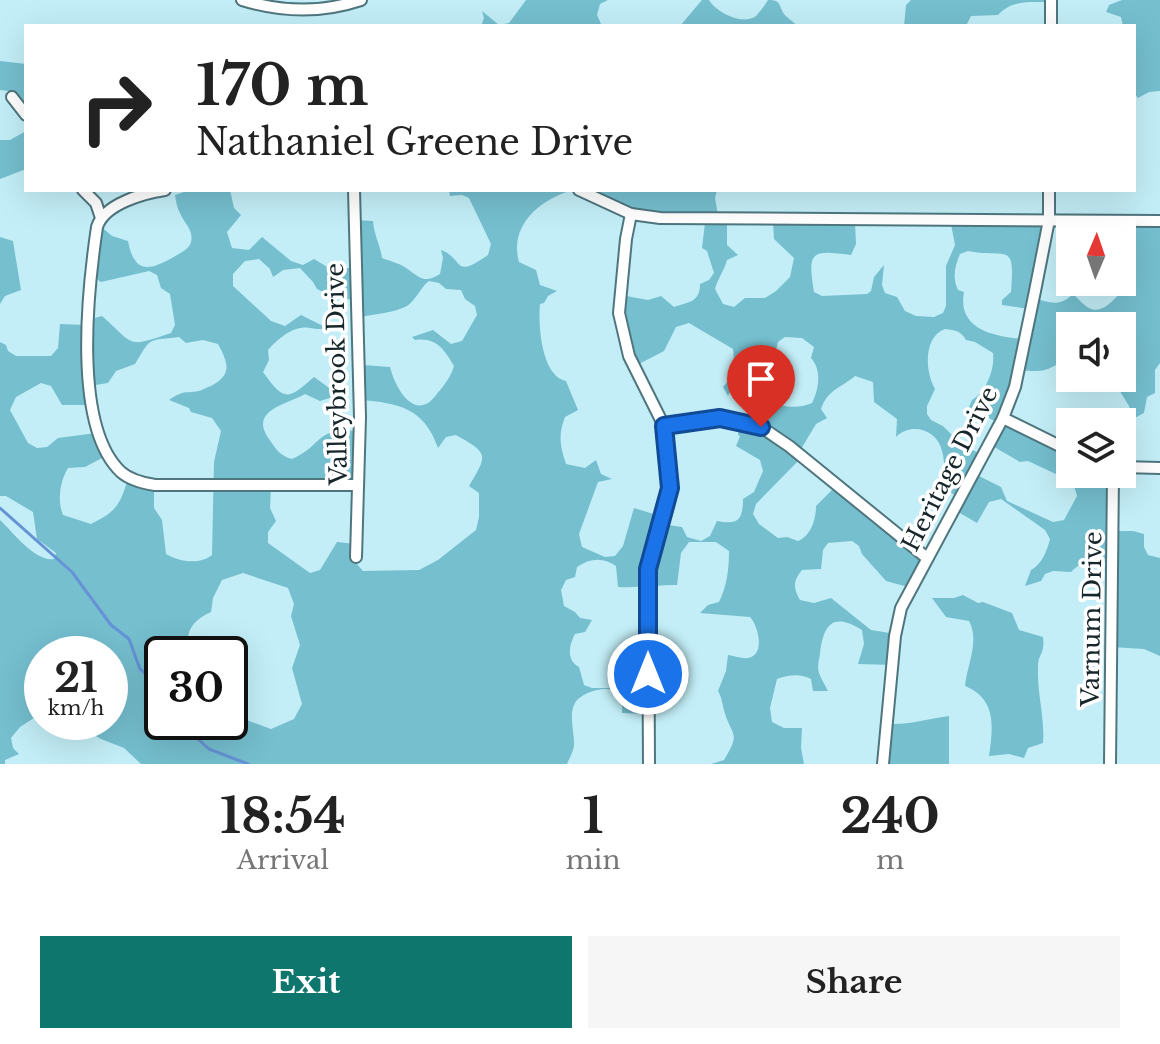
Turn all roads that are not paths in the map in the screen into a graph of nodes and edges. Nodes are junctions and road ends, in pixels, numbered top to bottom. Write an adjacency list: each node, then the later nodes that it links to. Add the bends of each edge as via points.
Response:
1 (242, 0): 2 (street, via 297,10)
2 (361, 0)
3 (1051, 0): 4 (street)
4 (1051, 24)
5 (12, 97): 6 (street)
6 (24, 112)
7 (85, 192): 13 (street)
8 (159, 192): 13 (street)
9 (354, 192): 21 (street, Valleybrook Drive)
10 (583, 192): 12 (street)
11 (1049, 192): 14 (street, Heritage Drive)
12 (631, 214): 14 (street); 17 (street, via 620,323 629,356)
13 (101, 218): 21 (street, via 88,318 90,387 101,443 121,472 168,486)
14 (1049, 220): 15 (street); 16 (street, Heritage Drive, via 1015,387)
15 (1160, 221)
16 (1003, 418): 18 (street); 24 (street, Heritage Drive)
17 (664, 426): 24 (street, via 720,418 761,427); 25 (street, via 670,488 648,569)
18 (1056, 444)
19 (1136, 467): 20 (street)
20 (1160, 468)
21 (358, 485): 23 (street, Valleybrook Drive)
22 (1113, 488): 27 (street, Varnum Drive)
23 (356, 557)
24 (927, 558): 26 (street, Heritage Drive, via 897,622)
25 (649, 764)
26 (883, 764)
27 (1110, 764)

